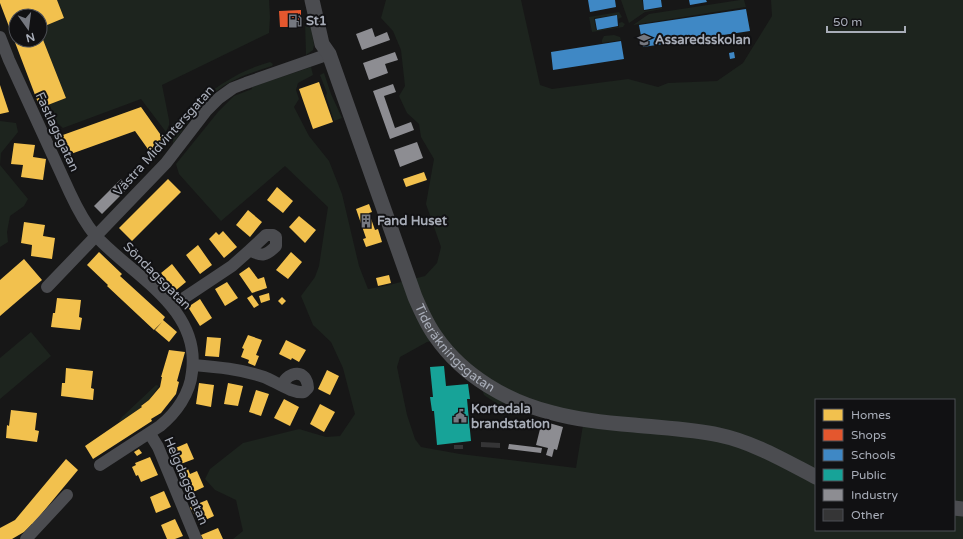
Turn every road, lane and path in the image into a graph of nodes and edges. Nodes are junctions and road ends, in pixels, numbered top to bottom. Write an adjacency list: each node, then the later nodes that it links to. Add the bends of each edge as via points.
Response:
1 (312, 0): 4 (street, Tideräkningsgatan, via 322,44)
2 (320, 0): 4 (street, Tideräkningsgatan)
3 (0, 37): 5 (street, Fastlagsgatan, via 78,211)
4 (329, 54): 5 (street, Västra Midvintersgatan, via 233,88 219,98 166,164); 13 (street, Tideräkningsgatan, via 415,297 436,337 471,373 499,392 553,413 576,418 685,429 731,438)
5 (96, 236): 7 (street, Västra Midvintersgatan); 8 (street, Söndagsgatan)
6 (250, 250): 8 (street, via 232,266)
7 (47, 287)
8 (172, 306): 9 (street, Söndagsgatan, via 189,334)
9 (193, 365): 10 (street, via 248,372); 11 (street, Söndagsgatan, via 188,390 182,401 168,419)
10 (282, 385)
11 (150, 434): 12 (street, Söndagsgatan); 16 (street, Helgdagsgatan, via 158,447)
12 (100, 465)
13 (815, 476)
14 (67, 495): 15 (street)
15 (26, 539)
16 (196, 539)

